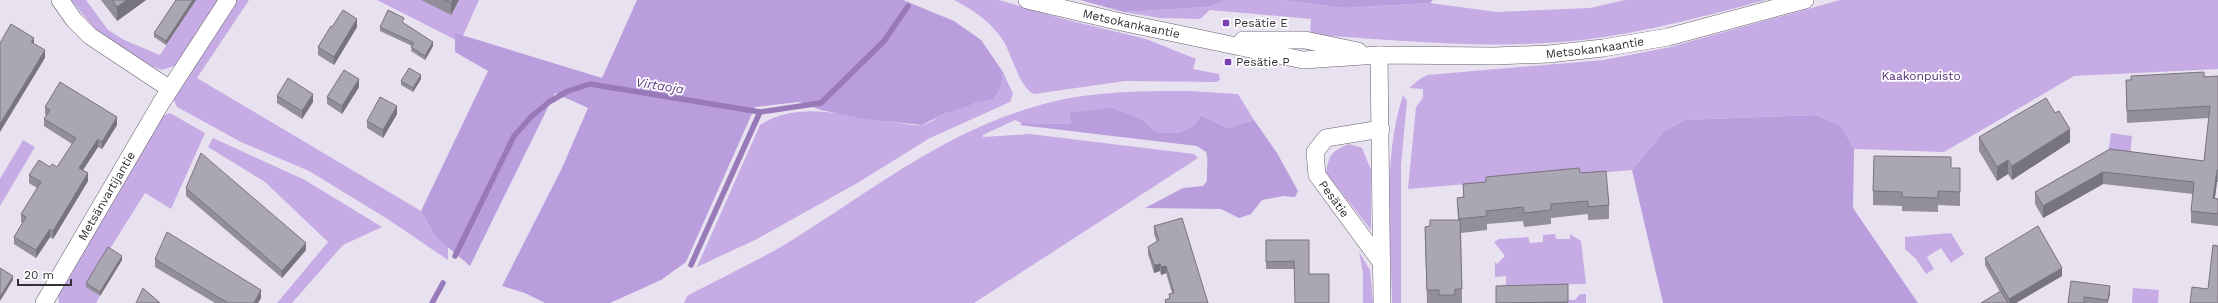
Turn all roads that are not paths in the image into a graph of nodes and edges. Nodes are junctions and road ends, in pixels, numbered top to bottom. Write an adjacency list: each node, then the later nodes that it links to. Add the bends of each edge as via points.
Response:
1 (60, 0): 6 (street, via 74,20 90,36)
2 (228, 0): 6 (street, Metsänvartijantie)
3 (1027, 0): 5 (street, Metsokankaantie, via 1213,40 1305,40)
4 (1804, 0): 5 (street, Metsokankaantie, via 1668,37 1603,48 1495,56)
5 (1379, 56): 7 (street)
6 (170, 89): 9 (street, Metsänvartijantie)
7 (1381, 129): 8 (street); 8 (street, Pesätie, via 1326,138 1315,152 1317,175)
8 (1381, 262): 10 (street)
9 (44, 303)
10 (1382, 303)

